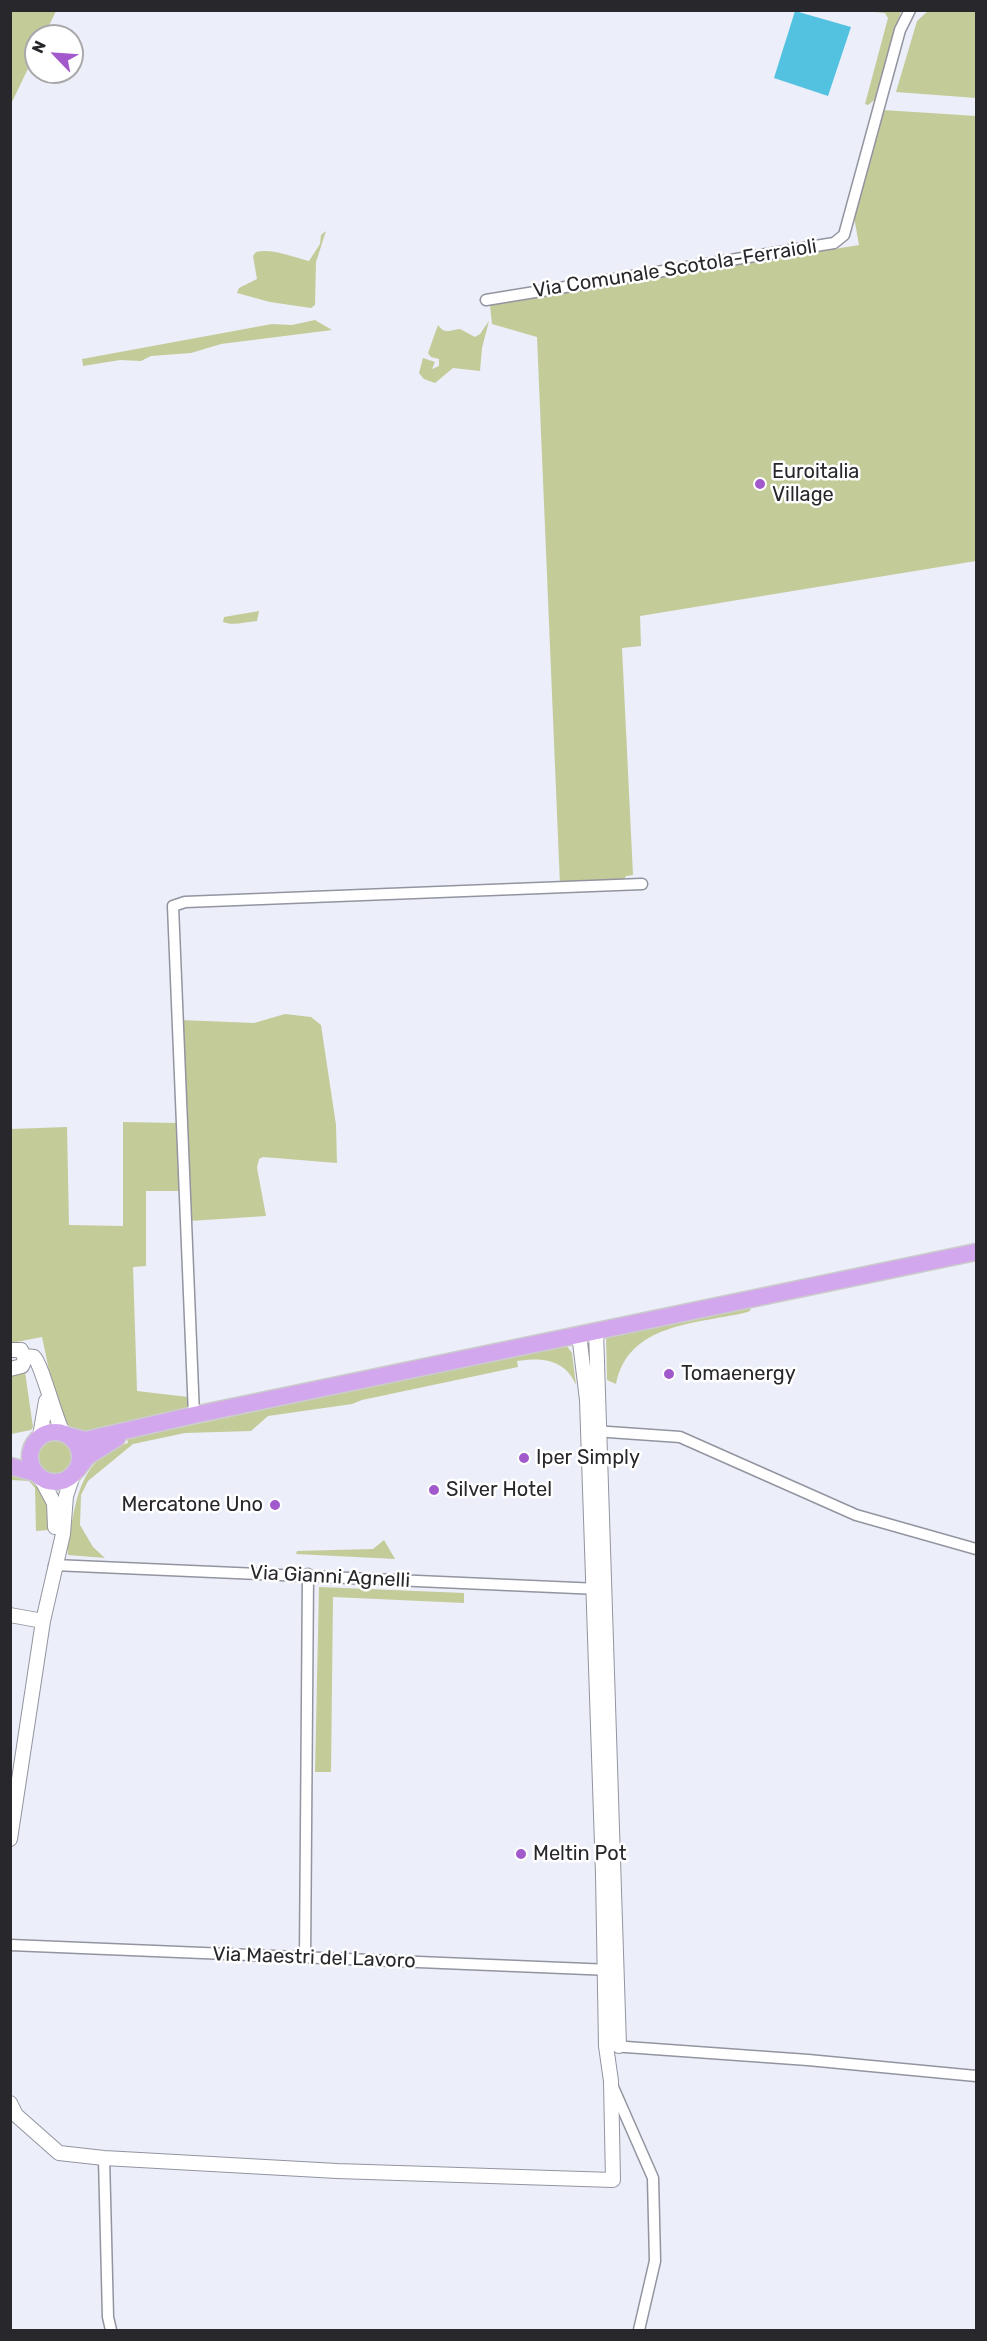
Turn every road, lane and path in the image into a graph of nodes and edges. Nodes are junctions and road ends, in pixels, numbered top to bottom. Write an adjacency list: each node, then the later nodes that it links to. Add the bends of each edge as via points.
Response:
1 (910, 10): 2 (street, Via Comunale Scotola-Ferraioli, via 900,30 844,235 834,243)
2 (486, 300)
3 (642, 884): 11 (street, via 184,902 173,906)
4 (976, 1252): 5 (main road)
5 (596, 1331): 6 (main road); 13 (street)
6 (579, 1334): 11 (main road); 13 (street)
7 (10, 1350): 8 (street, via 21,1350)
8 (25, 1356): 9 (street, via 22,1366); 10 (street, via 38,1361)
9 (10, 1369)
10 (46, 1393): 14 (street); 15 (street, via 45,1420)
11 (194, 1415): 12 (main road)
12 (139, 1428): 14 (main road, via 84,1440); 18 (main road, via 96,1450)
13 (594, 1431): 20 (street, via 680,1437 856,1515); 23 (street)
14 (66, 1435): 15 (main road, via 52,1431); 18 (main road, via 76,1442 80,1454)
15 (36, 1442): 16 (main road); 19 (main road, via 29,1460)
16 (10, 1455)
17 (10, 1466): 19 (main road)
18 (75, 1473): 19 (main road, via 58,1482); 21 (street, via 66,1496 62,1541)
19 (37, 1475): 21 (street, via 48,1488 55,1508)
20 (976, 1549)
21 (54, 1564): 22 (street, Via Gianni Agnelli); 25 (street)
22 (308, 1574): 23 (street, Via Gianni Agnelli); 28 (street)
23 (599, 1589): 29 (street)
24 (10, 1615): 25 (street)
25 (43, 1621): 26 (street)
26 (10, 1839)
27 (10, 1945): 28 (street, Via Maestri del Lavoro)
28 (305, 1958): 29 (street, Via Maestri del Lavoro)
29 (611, 1970): 30 (street)
30 (613, 2046): 31 (street); 32 (street)
31 (976, 2076)
32 (611, 2081): 34 (street, via 613,2180); 36 (street, via 653,2178 655,2261)
33 (10, 2103): 34 (street, via 16,2115 60,2153)
34 (104, 2158): 35 (street)
35 (111, 2331)
36 (639, 2331)

